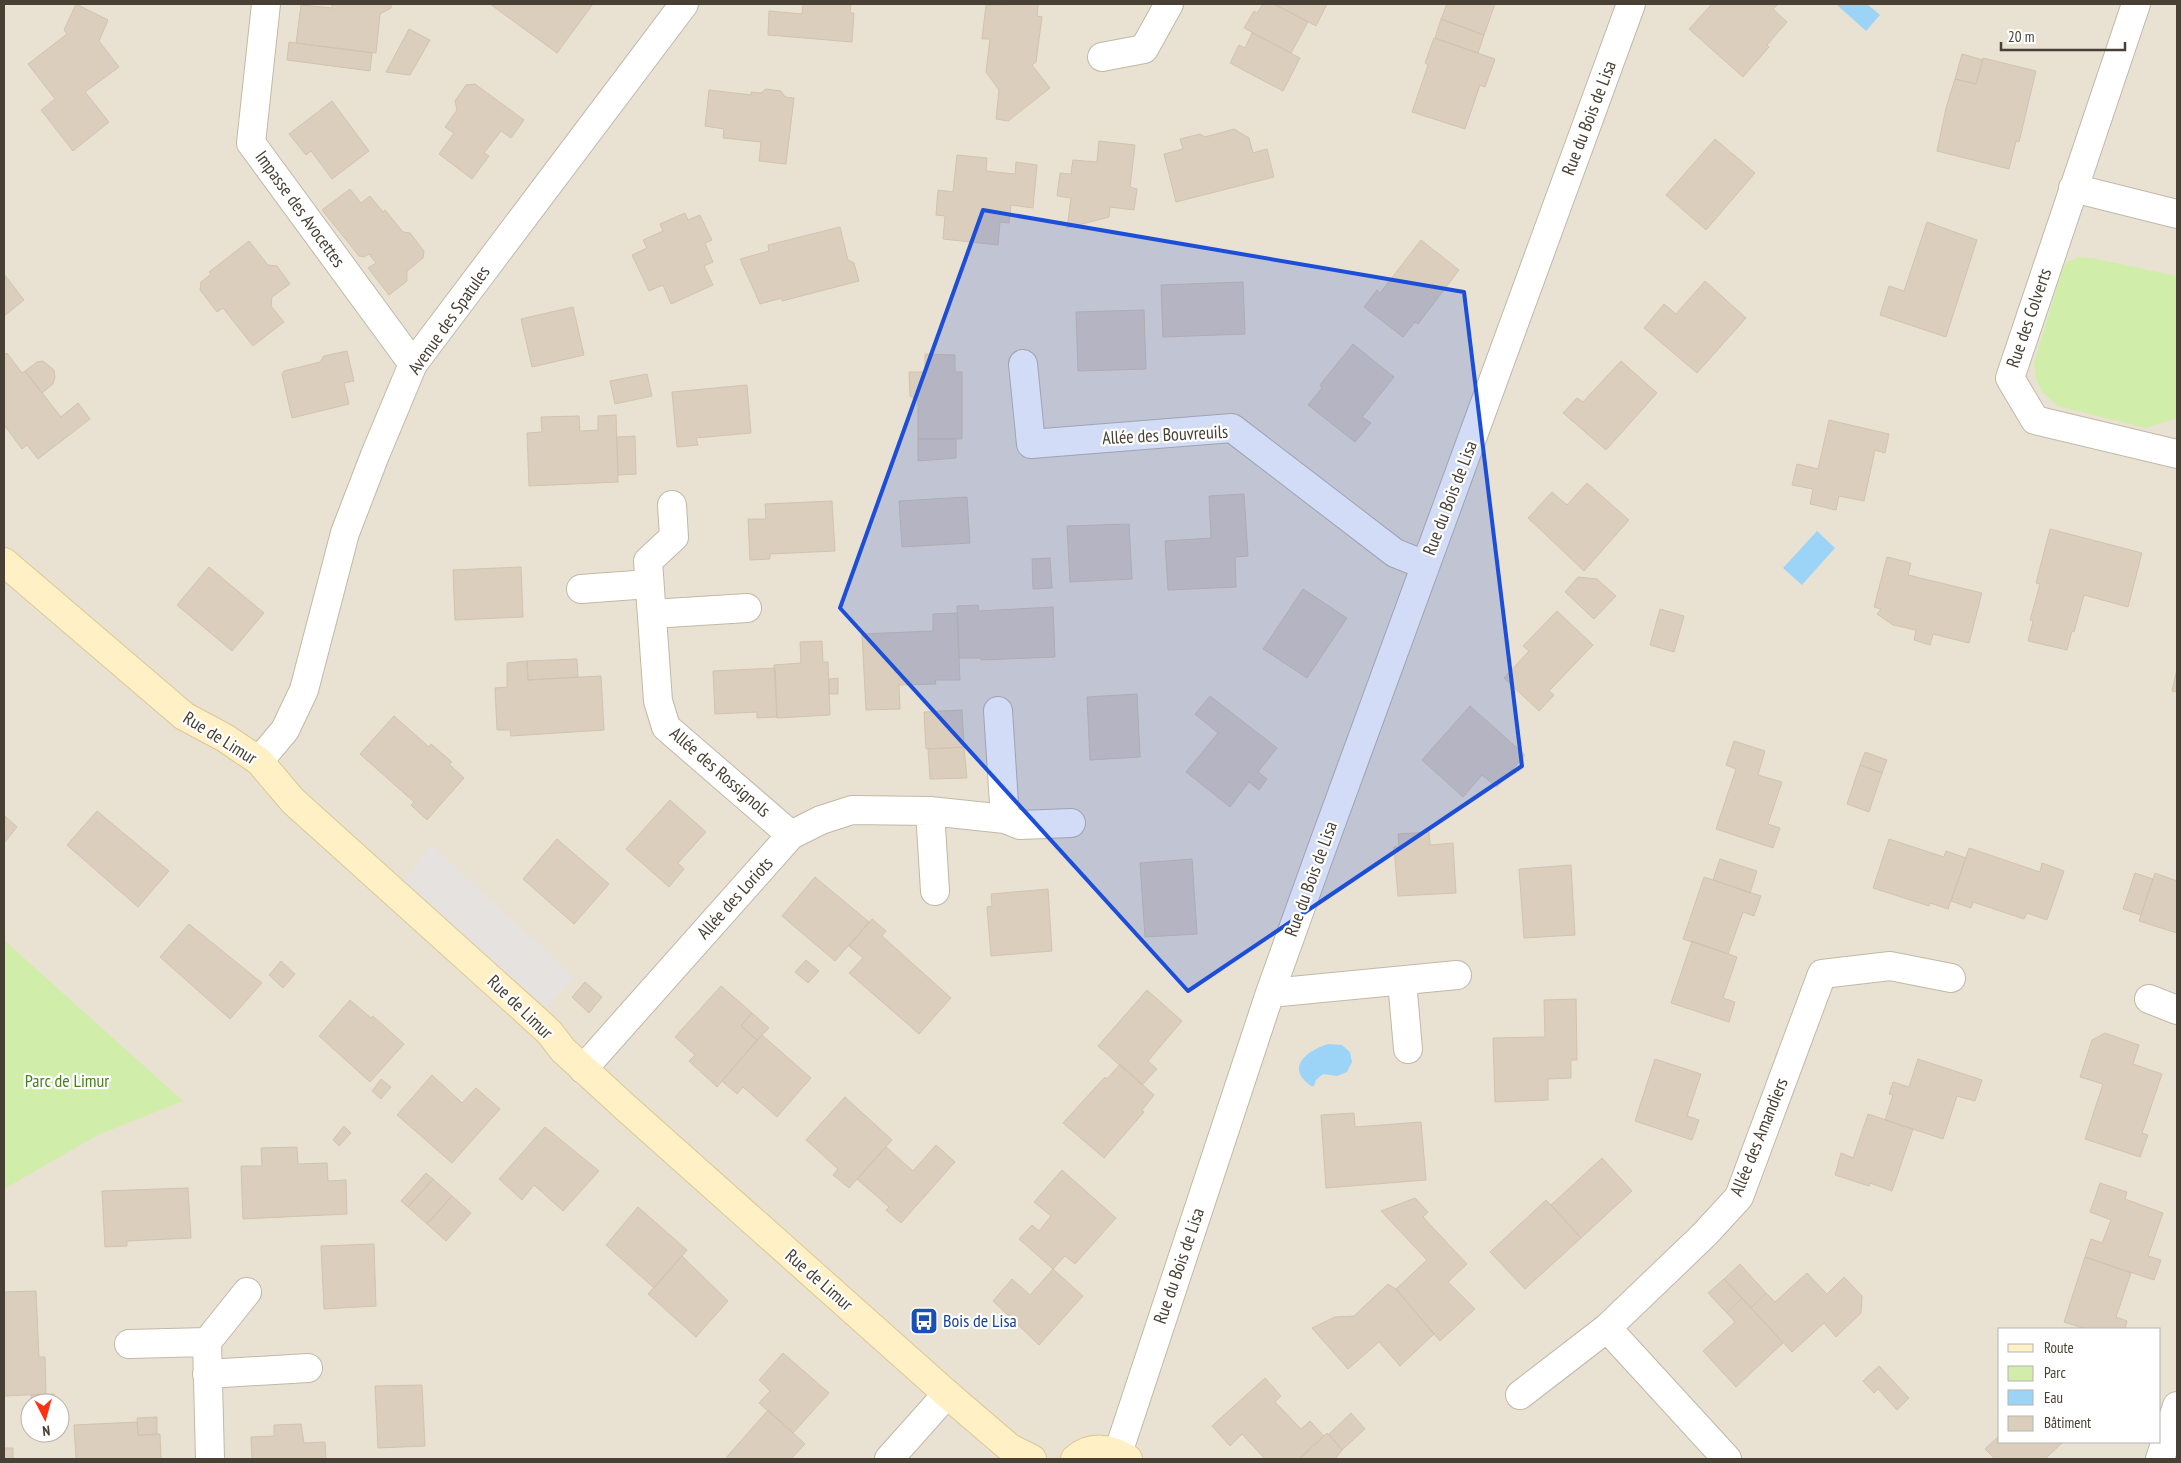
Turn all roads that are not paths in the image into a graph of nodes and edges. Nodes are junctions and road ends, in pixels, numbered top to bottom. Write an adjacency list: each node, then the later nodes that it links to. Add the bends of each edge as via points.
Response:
1 (266, 4): 9 (street, Impasse des Avocettes, via 251,143)
2 (684, 4): 9 (street, Avenue des Spatules)
3 (1169, 4): 6 (street, via 1144,49)
4 (1631, 4): 14 (street, Rue du Bois de Lisa)
5 (2136, 4): 7 (street, Rue des Colverts)
6 (1102, 57)
7 (2073, 188): 8 (street); 11 (street, Rue des Colverts, via 2010,378 2035,420)
8 (2177, 214)
9 (413, 364): 20 (street, Avenue des Spatules, via 345,533 304,690 285,730)
10 (1023, 364): 14 (street, Allée des Bouvreuils, via 1031,444 1232,428 1396,553)
11 (2177, 454)
12 (672, 504): 15 (street, Allée des Rossignols, via 674,537 648,562)
13 (4, 562): 20 (street, Rue de Limur, via 184,716)
14 (1425, 565): 29 (street, Rue du Bois de Lisa)
15 (649, 584): 16 (street); 18 (street, Allée des Rossignols)
16 (581, 589)
17 (747, 608): 18 (street)
18 (652, 614): 24 (street, Allée des Rossignols, via 658,701 666,726)
19 (998, 711): 22 (street)
20 (259, 761): 33 (street, Rue de Limur, via 293,801 536,1020)
21 (930, 811): 22 (street, Allée des Loriots); 24 (street, Allée des Loriots, via 852,810 821,820); 25 (street)
22 (1005, 819): 23 (street, Allée des Loriots, via 1020,825)
23 (1071, 823)
24 (791, 835): 33 (street, Allée des Loriots)
25 (935, 891)
26 (1457, 975): 28 (street)
27 (1951, 978): 35 (street, Allée des Amandiers, via 1890,966 1822,974 1739,1197)
28 (1402, 981): 29 (street); 32 (street)
29 (1270, 993): 43 (street, Rue du Bois de Lisa)
30 (2149, 999): 31 (street)
31 (2177, 1010)
32 (1408, 1049)
33 (583, 1069): 40 (street, Rue de Limur)
34 (247, 1292): 36 (street)
35 (1607, 1328): 41 (street); 48 (street)
36 (206, 1342): 37 (street); 39 (street)
37 (129, 1344)
38 (308, 1368): 39 (street)
39 (207, 1374): 44 (street)
40 (946, 1394): 45 (street); 46 (street, Rue de Limur, via 1010,1448)
41 (1520, 1395)
42 (2177, 1406): 49 (street)
43 (1123, 1456): 47 (street, via 1105,1449 1091,1450)
44 (210, 1459)
45 (889, 1459)
46 (1032, 1459)
47 (1075, 1459)
48 (1727, 1459)
49 (2160, 1459)

